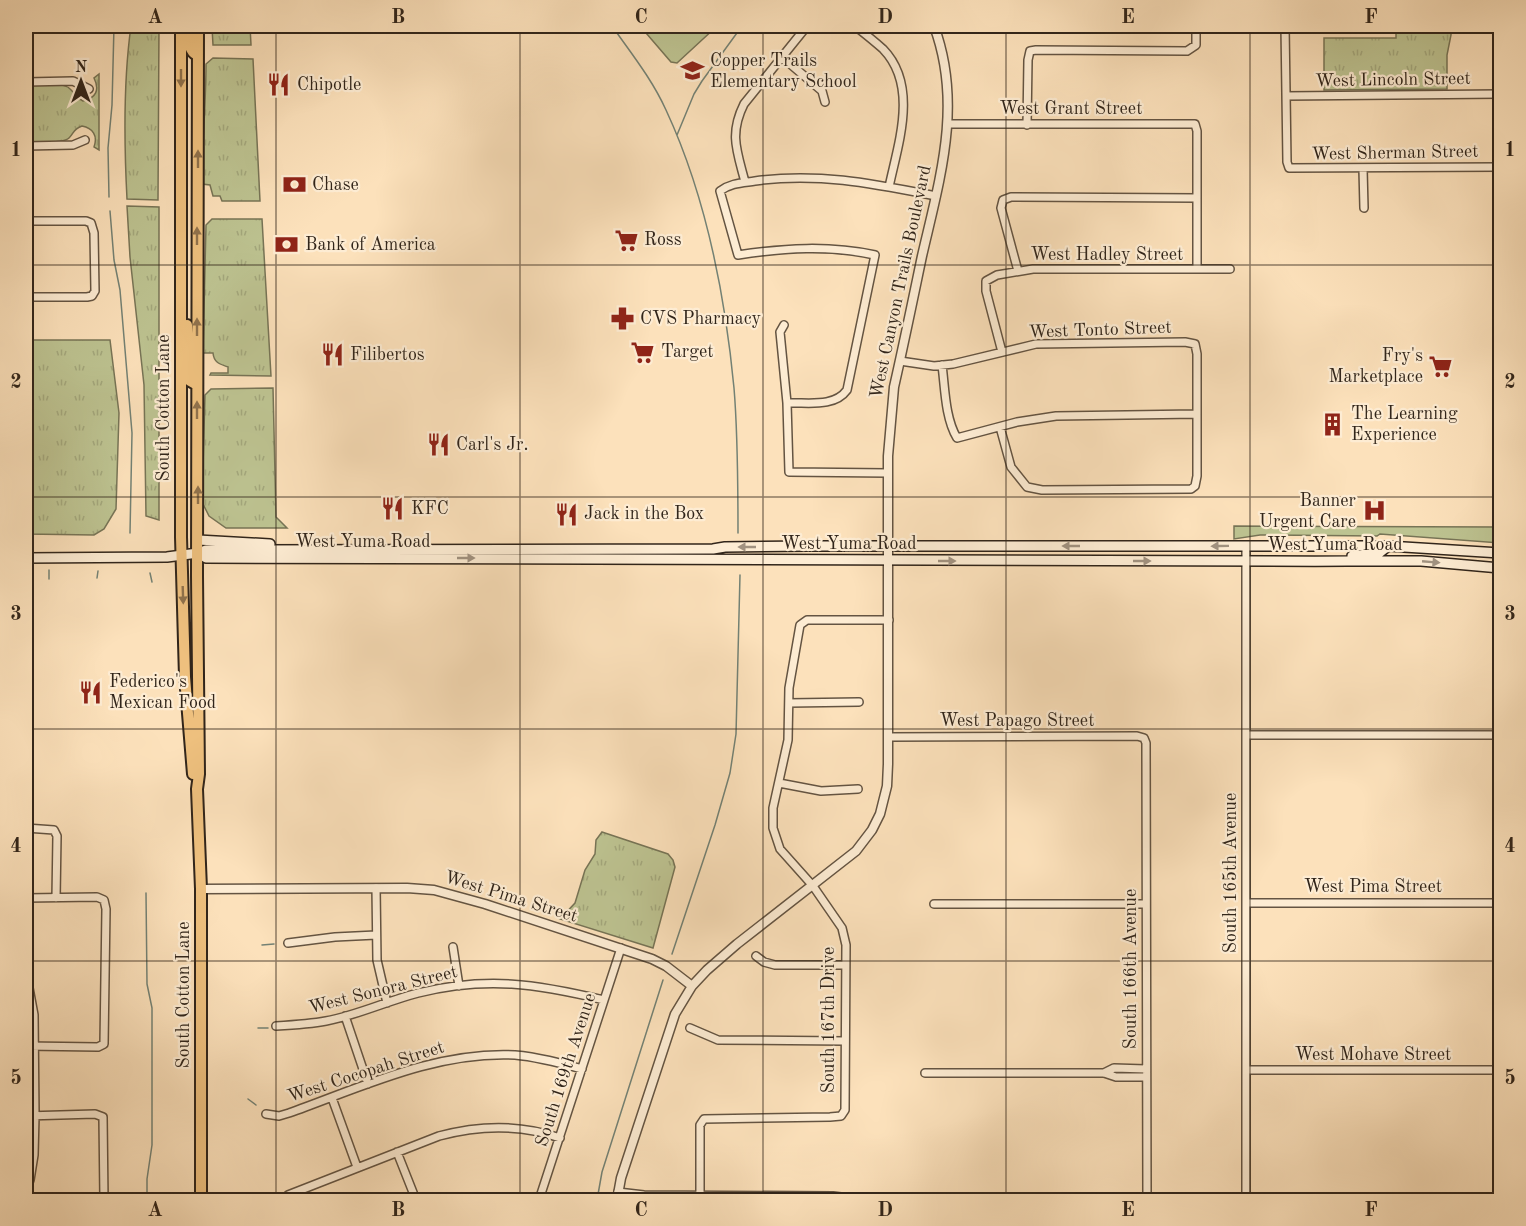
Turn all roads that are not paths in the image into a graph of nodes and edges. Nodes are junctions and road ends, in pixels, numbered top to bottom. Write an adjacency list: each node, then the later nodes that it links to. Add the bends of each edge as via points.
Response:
1 (181, 26): 27 (main road, South Cotton Lane, one-way to 27)
2 (188, 26): 9 (main road, via 190,48)
3 (198, 26): 9 (main road, South Cotton Lane)
4 (807, 26): 10 (street)
5 (855, 26): 23 (street, via 884,50 901,84 903,116)
6 (934, 26): 16 (street, West Canyon Trails Boulevard, via 948,85)
7 (1196, 26): 17 (street, via 1196,45 1187,51 1030,51)
8 (1285, 26): 14 (street)
9 (198, 55): 28 (main road, South Cotton Lane, one-way to 9)
10 (783, 57): 15 (street, via 822,91); 22 (street, via 744,104 735,127)
11 (26, 82): 12 (street, via 74,81)
12 (88, 89)
13 (1500, 94): 14 (street, West Lincoln Street)
14 (1286, 96): 21 (street, West Sherman Street, via 1289,168)
15 (825, 102)
16 (948, 124): 17 (street, West Grant Street); 24 (street, West Canyon Trails Boulevard)
17 (1027, 125): 25 (street, West Grant Street, via 1195,124)
18 (85, 140): 19 (street, via 73,145)
19 (26, 146)
20 (1500, 167): 21 (street, West Sherman Street)
21 (1363, 169): 26 (street)
22 (745, 182): 23 (street, via 822,177); 40 (street, via 720,191 738,255 818,248 875,255 843,397 833,402)
23 (889, 187): 24 (street)
24 (936, 196): 37 (street, West Canyon Trails Boulevard)
25 (1197, 198): 30 (street); 32 (street, via 1003,200 1001,208)
26 (1364, 208)
27 (181, 210): 28 (main road); 33 (main road, South Cotton Lane)
28 (197, 210): 39 (main road, South Cotton Lane, one-way to 28)
29 (26, 221): 34 (street, via 91,223 95,291 92,296)
30 (1197, 269): 31 (street, West Hadley Street); 32 (street, West Hadley Street)
31 (1230, 269)
32 (1018, 271): 36 (street, West Hadley Street, via 986,281)
33 (181, 282): 39 (main road, via 190,381); 53 (main road, South Cotton Lane)
34 (26, 297)
35 (784, 325): 40 (street, via 780,332)
36 (1002, 351): 38 (street, West Tonto Street); 41 (street, West Tonto Street, via 1054,342 1195,344)
37 (900, 361): 38 (street, West Tonto Street); 43 (street, West Canyon Trails Boulevard, via 891,413)
38 (942, 365): 42 (street, via 948,410 957,438)
39 (197, 385): 44 (main road, South Cotton Lane, one-way to 39)
40 (787, 403): 43 (street, via 789,472)
41 (1197, 414): 42 (street, via 1056,416); 42 (street, via 1197,476 1191,489 1027,487 1011,467)
42 (1000, 427)
43 (888, 473): 47 (street, West Canyon Trails Boulevard)
44 (198, 540): 48 (main road, via 275,545); 51 (main road, South Cotton Lane)
45 (1246, 546): 46 (main road, West Yuma Road); 47 (main road, West Yuma Road, one-way to 47); 58 (street, South 165th Avenue)
46 (1388, 546): 52 (main road, West Yuma Road); 59 (main road, via 1378,554 1353,555)
47 (888, 547): 50 (main road, West Yuma Road, one-way to 50); 57 (street, West Canyon Trails Boulevard)
48 (278, 549): 49 (main road, West Yuma Road); 51 (main road, West Yuma Road)
49 (424, 549): 50 (main road, West Yuma Road); 55 (main road, via 419,555)
50 (713, 549): 56 (main road, via 708,555 656,555)
51 (198, 553): 53 (main road, West Yuma Road); 55 (main road, West Yuma Road, via 207,558); 65 (main road, South Cotton Lane)
52 (1500, 553)
53 (182, 555): 54 (main road, West Yuma Road); 62 (main road, South Cotton Lane, one-way to 62)
54 (26, 558)
55 (318, 558): 56 (main road, West Yuma Road, one-way to 56)
56 (649, 559): 57 (main road, West Yuma Road)
57 (889, 561): 58 (main road, West Yuma Road, one-way to 58); 61 (street, West Canyon Trails Boulevard)
58 (1246, 561): 59 (main road, West Yuma Road); 66 (street, South 165th Avenue)
59 (1347, 561): 60 (main road, West Yuma Road, one-way to 60, via 1421,561)
60 (1500, 568)
61 (889, 620): 64 (street, South 167th Drive, via 807,620 800,625); 68 (street, West Canyon Trails Boulevard)
62 (185, 677): 65 (main road, via 193,682); 71 (main road, South Cotton Lane)
63 (859, 702): 64 (street)
64 (789, 703): 70 (street, South 167th Drive, via 788,740)
65 (199, 729): 71 (main road, South Cotton Lane)
66 (1246, 735): 67 (street); 79 (street, South 165th Avenue)
67 (1500, 735)
68 (889, 737): 69 (street, West Papago Street); 74 (street, West Canyon Trails Boulevard, via 887,786 872,830 856,851)
69 (1144, 738): 82 (street, South 166th Avenue)
70 (779, 783): 72 (street, via 822,791); 74 (street, South 167th Drive, via 773,828 780,849)
71 (197, 789): 76 (main road, South Cotton Lane)
72 (858, 789)
73 (26, 828): 78 (street, via 54,830 57,836)
74 (813, 886): 88 (street, South 167th Drive, via 842,928); 91 (street, West Canyon Trails Boulevard, via 737,944)
75 (376, 888): 76 (street, West Pima Street); 83 (street); 86 (street, West Pima Street, via 445,892)
76 (201, 889): 123 (main road, South Cotton Lane)
77 (26, 898): 78 (street)
78 (56, 898): 99 (street, via 104,900 104,1044)
79 (1246, 903): 80 (street, West Pima Street); 103 (street, South 165th Avenue)
80 (1500, 903)
81 (934, 904): 82 (street)
82 (1146, 904): 101 (street, South 166th Avenue)
83 (376, 935): 84 (street); 93 (street, via 378,967)
84 (288, 943)
85 (453, 947): 90 (street)
86 (621, 948): 91 (street, West Pima Street, via 661,964); 92 (street, South 169th Avenue)
87 (756, 956): 88 (street, via 775,966)
88 (845, 965): 97 (street, South 167th Drive)
89 (26, 972): 99 (street, via 34,1015)
90 (459, 986): 92 (street, West Sonora Street, via 541,986); 93 (street, West Sonora Street)
91 (692, 986): 119 (street, West Canyon Trails Boulevard, via 675,1014)
92 (604, 1000): 102 (street, South 169th Avenue)
93 (387, 1003): 94 (street, West Sonora Street)
94 (345, 1016): 95 (street, West Sonora Street); 109 (street)
95 (276, 1026)
96 (690, 1028): 97 (street, via 718,1040)
97 (845, 1041): 120 (street, South 167th Drive, via 845,1110 841,1116 704,1119 700,1125)
98 (26, 1046): 99 (street)
99 (34, 1046): 113 (street)
100 (1125, 1068): 101 (street); 106 (street); 107 (street)
101 (1146, 1068): 108 (street, South 166th Avenue)
102 (582, 1069): 109 (street, West Cocopah Street, via 526,1057 470,1056); 114 (street, South 169th Avenue)
103 (1246, 1070): 104 (street, West Mohave Street); 129 (street, South 165th Avenue)
104 (1500, 1070)
105 (925, 1073): 106 (street)
106 (1104, 1073): 107 (street)
107 (1125, 1077): 108 (street)
108 (1146, 1077): 128 (street, South 166th Avenue)
109 (368, 1084): 110 (street, West Cocopah Street)
110 (332, 1098): 111 (street, West Cocopah Street, via 279,1116); 116 (street)
111 (266, 1114)
112 (26, 1116): 113 (street)
113 (35, 1116): 117 (street, via 34,1155); 122 (street, via 103,1117)
114 (560, 1138): 115 (street, via 521,1128 480,1128 439,1136); 127 (street, South 169th Avenue)
115 (397, 1152): 116 (street); 124 (street)
116 (357, 1167): 118 (street)
117 (26, 1190)
118 (288, 1195)
119 (618, 1196): 120 (street)
120 (700, 1197): 121 (street)
121 (843, 1199)
122 (104, 1200)
123 (201, 1200)
124 (416, 1200)
125 (474, 1200): 126 (street)
126 (519, 1200)
127 (539, 1200)
128 (1147, 1200)
129 (1246, 1200)

